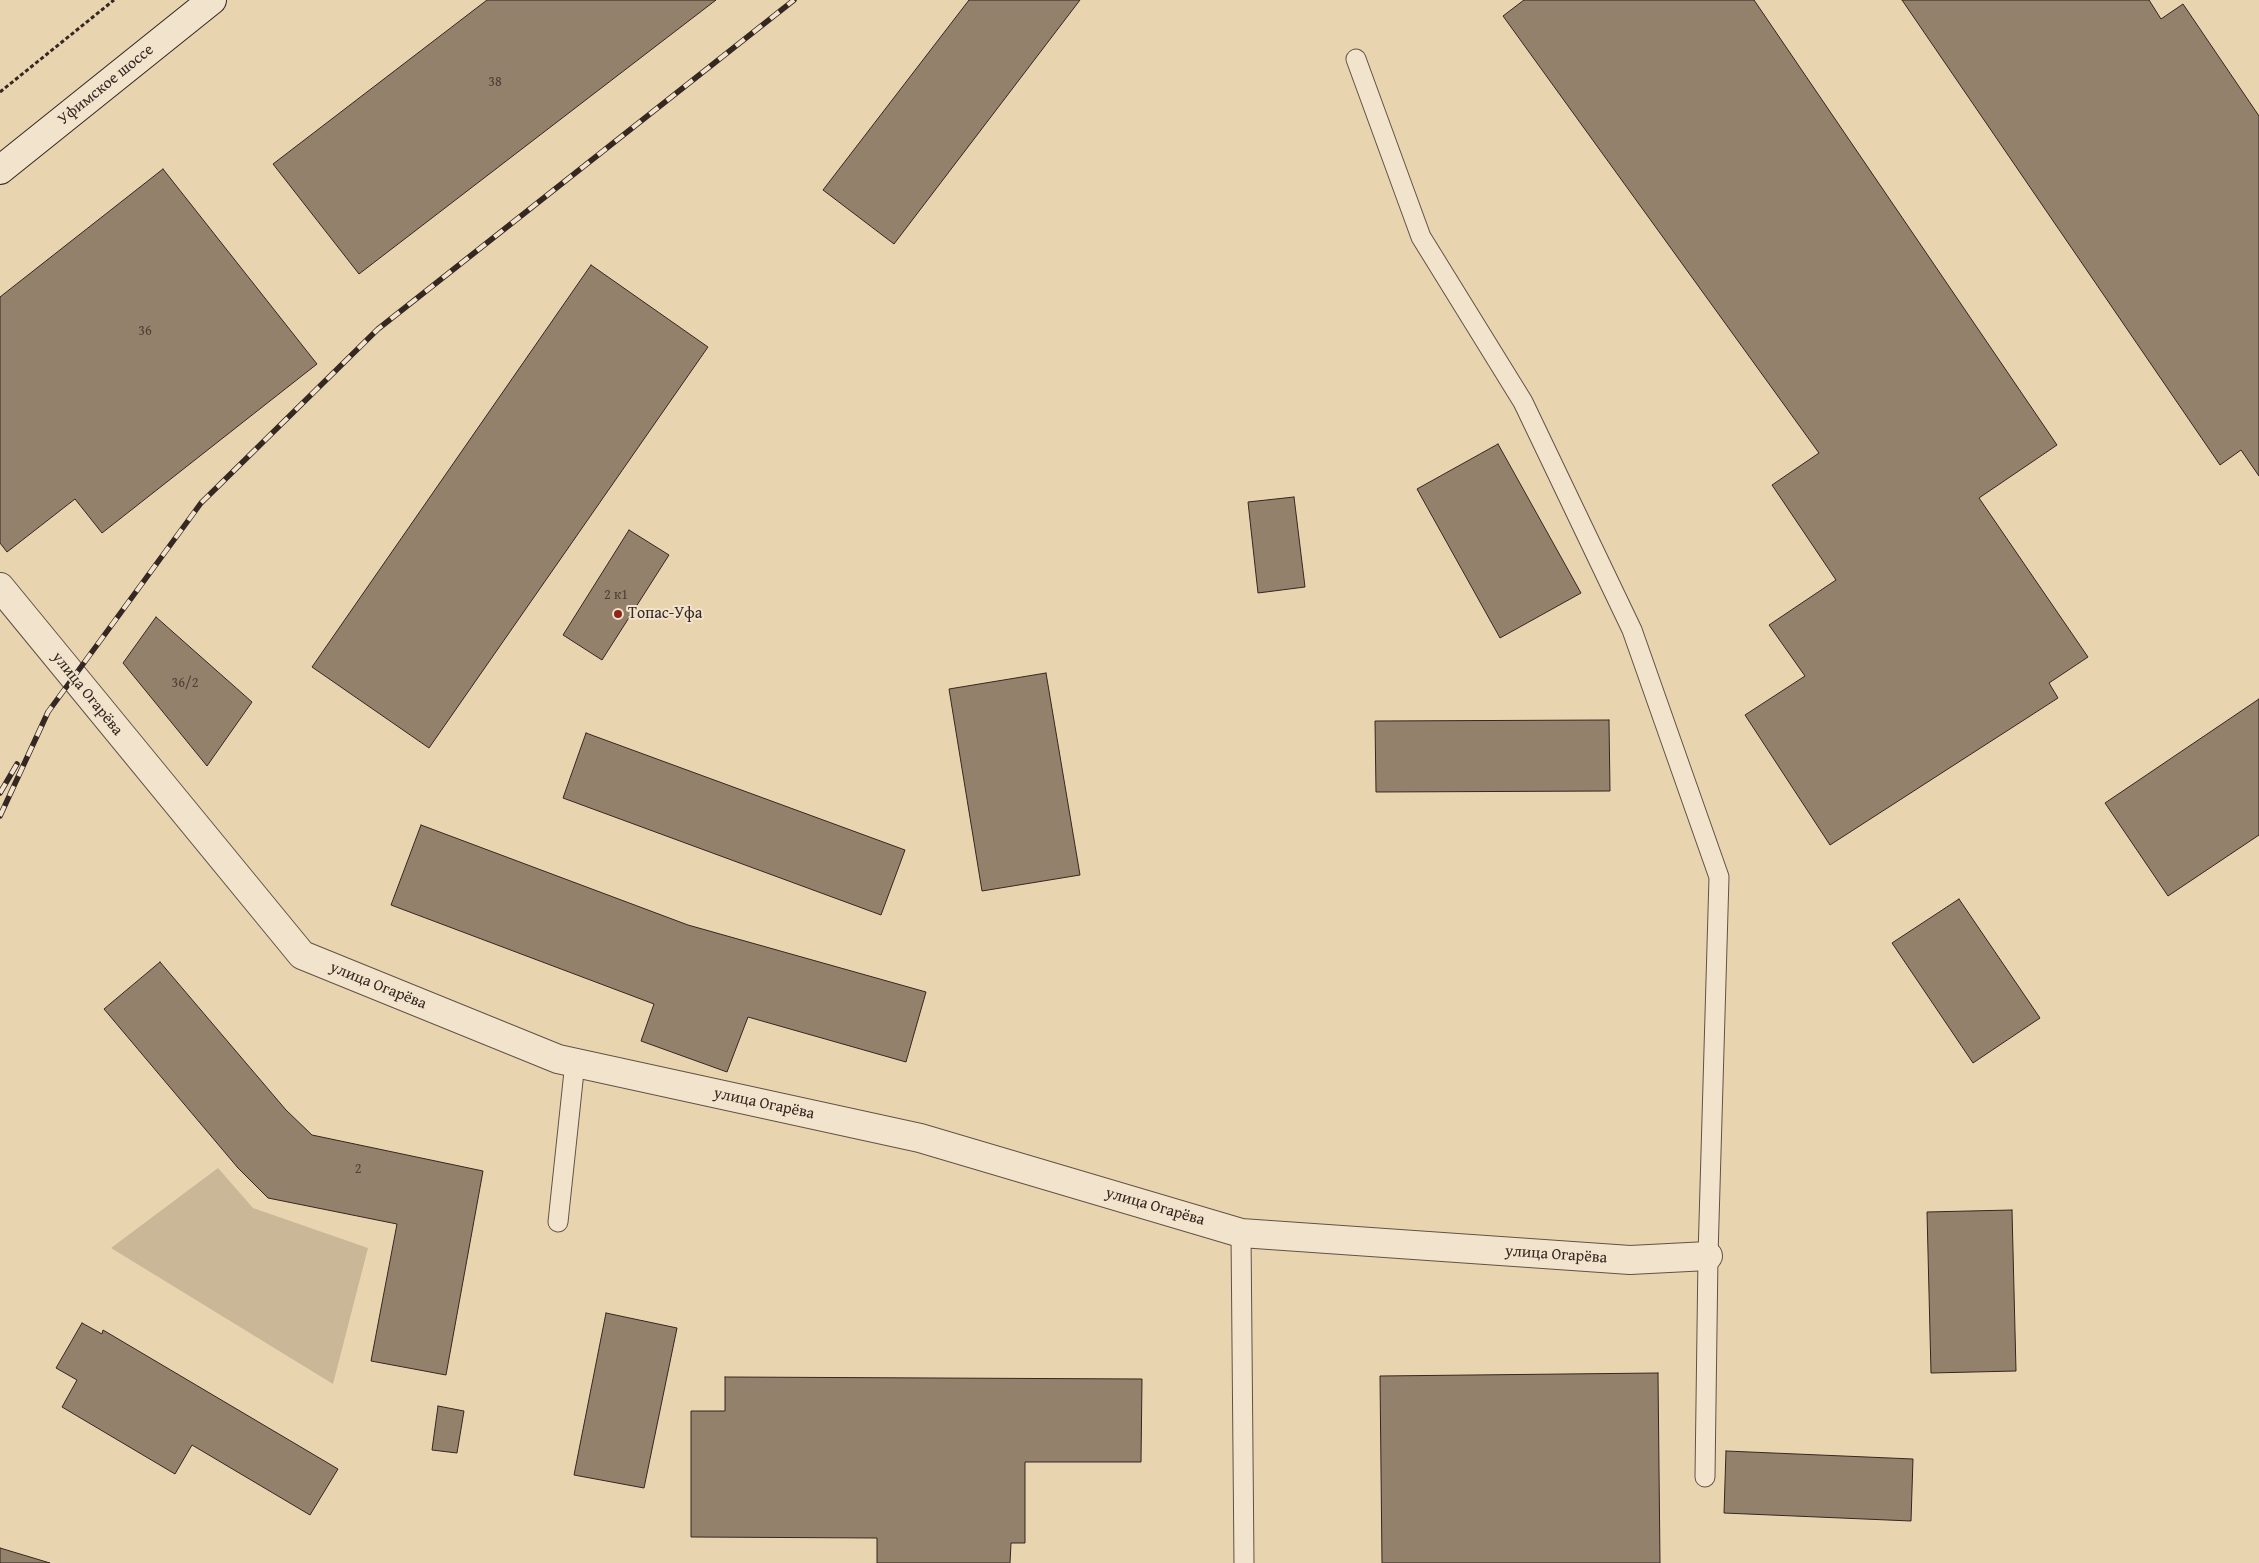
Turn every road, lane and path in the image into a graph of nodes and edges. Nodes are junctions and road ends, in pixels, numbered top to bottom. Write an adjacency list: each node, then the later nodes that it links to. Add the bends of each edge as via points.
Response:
1 (114, 0): 4 (path)
2 (212, 0): 5 (street, Уфимское шоссе)
3 (1356, 59): 10 (lane, via 1421,237 1523,402 1632,630 1718,877)
4 (0, 92)
5 (0, 170)
6 (0, 587): 7 (street, улица Огарёва, via 302,955)
7 (575, 1062): 8 (lane); 9 (street, улица Огарёва, via 920,1138)
8 (558, 1222)
9 (1241, 1233): 10 (street, улица Огарёва, via 1630,1260); 12 (lane)
10 (1708, 1256): 11 (lane)
11 (1705, 1477)
12 (1244, 1563)

